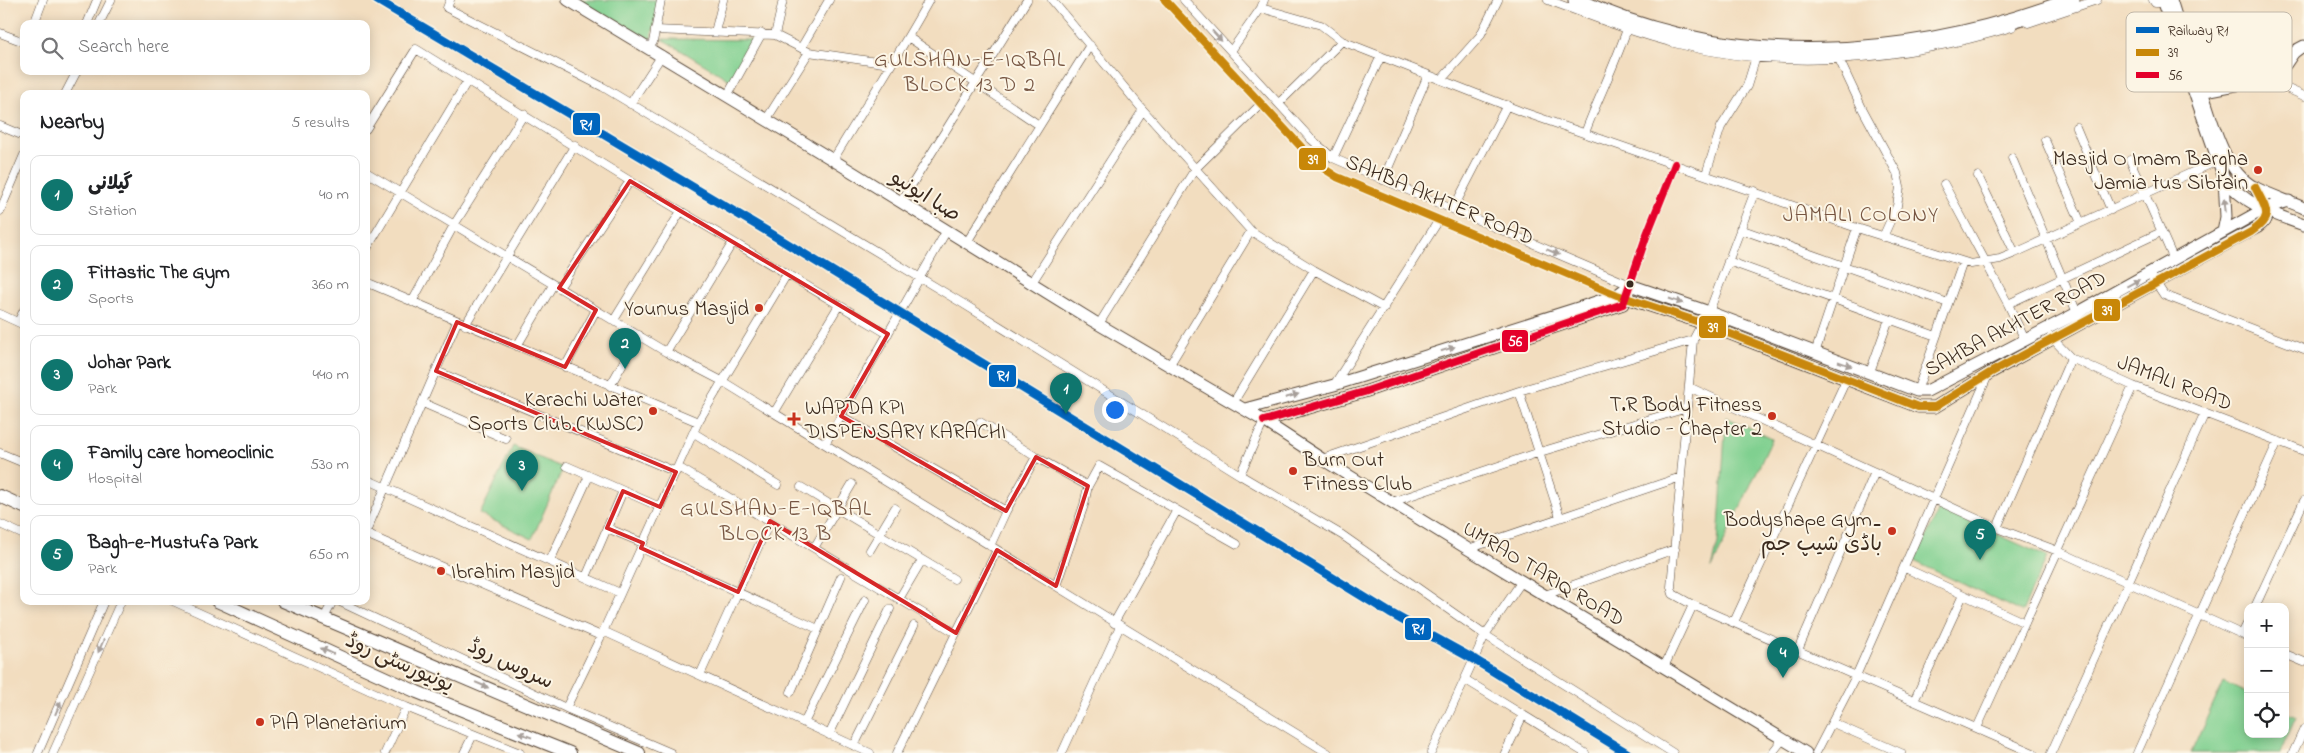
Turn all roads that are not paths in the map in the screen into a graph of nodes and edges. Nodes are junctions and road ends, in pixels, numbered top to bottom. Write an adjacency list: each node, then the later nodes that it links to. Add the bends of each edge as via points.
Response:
1 (43, 0): 21 (street)
2 (97, 0): 22 (street)
3 (111, 0): 23 (street)
4 (450, 0): 57 (street, via 446,8 552,60)
5 (568, 0): 35 (main road, صبا ایونیو)
6 (661, 0): 25 (street)
7 (722, 0): 26 (street)
8 (784, 0): 29 (street)
9 (829, 0): 36 (street)
10 (929, 0): 30 (street)
11 (1027, 0): 49 (street)
12 (1052, 0): 33 (street)
13 (1165, 0): 58 (street, SAHBA AKHTER ROAD)
14 (1184, 0): 37 (street, SAHBA AKHTER ROAD, one-way to 37)
15 (1498, 0): 48 (street, via 1480,36)
16 (1548, 0): 24 (street)
17 (1576, 0): 18 (highway, via 1638,24 1681,36 1734,46 1788,51 1872,48 1944,38)
18 (2072, 0)
19 (2097, 0): 43 (street, via 1994,33 1922,51)
20 (1262, 4): 32 (street, via 1320,26); 37 (street)
21 (36, 20)
22 (89, 20)
23 (102, 20)
24 (1627, 29): 42 (street, via 1680,45); 67 (street)
25 (655, 30): 26 (street); 35 (street)
26 (715, 32): 28 (street)
27 (0, 33): 31 (street)
28 (762, 33): 29 (street); 54 (street)
29 (775, 35): 36 (street)
30 (908, 38): 44 (street); 49 (street)
31 (20, 40)
32 (1342, 41): 41 (street); 56 (street)
33 (1090, 46): 60 (street); 64 (street)
34 (2304, 46): 39 (main road)
35 (649, 48): 40 (main road, صبا ایونیو)
36 (801, 48): 38 (street)
37 (1231, 51): 56 (street, SAHBA AKHTER ROAD)
38 (809, 52): 44 (street); 62 (street)
39 (2292, 52)
40 (662, 55): 54 (main road, صبا ایونیو); 57 (street)
41 (1380, 56): 46 (street); 71 (street)
42 (1756, 57): 43 (street); 80 (street, via 1747,86 1721,126)
43 (1839, 59): 110 (street, via 1897,173 1900,187 1897,206)
44 (890, 64): 73 (street)
45 (75, 75): 50 (street)
46 (1428, 75): 48 (street); 85 (street)
47 (468, 80): 61 (street); 63 (street, via 416,49); 90 (street)
48 (1441, 80): 59 (street)
49 (974, 83): 64 (street); 93 (street)
50 (67, 90)
51 (2292, 91): 55 (street)
52 (2193, 92): 75 (main road)
53 (2202, 92): 88 (main road, via 2229,160 2240,176)
54 (727, 96): 62 (main road, صبا ایونیو)
55 (2304, 96)
56 (1279, 103): 71 (street, SAHBA AKHTER ROAD, via 1322,150)
57 (630, 104): 124 (street)
58 (1260, 104): 78 (street); 100 (street, SAHBA AKHTER ROAD, via 1317,164 1338,177)
59 (1507, 105): 67 (street); 95 (street)
60 (1143, 110): 78 (street); 128 (street)
61 (524, 114): 70 (street); 102 (street)
62 (766, 120): 73 (main road, صبا ایونیو)
63 (370, 123)
64 (1039, 125): 113 (street)
65 (0, 126): 68 (street)
66 (2076, 127): 97 (street)
67 (1585, 133): 76 (street)
68 (20, 134)
69 (2045, 140): 101 (street)
70 (575, 145): 86 (street); 116 (street)
71 (1334, 158): 85 (street, SAHBA AKHTER ROAD)
72 (2012, 158): 111 (street)
73 (834, 160): 93 (main road, صبا ایونیو)
74 (2130, 160): 91 (street)
75 (2216, 161): 83 (main road); 91 (street)
76 (1675, 164): 80 (street); 129 (street)
77 (20, 165): 82 (street)
78 (1195, 169): 107 (street); 148 (street)
79 (370, 174): 90 (street)
80 (1706, 174): 89 (street)
81 (1978, 176): 115 (street)
82 (15, 177): 84 (street); 96 (street)
83 (2224, 178): 98 (main road, via 2247,201); 109 (main road, one-way to 83, via 2226,216)
84 (20, 179)
85 (1383, 180): 95 (street, SAHBA AKHTER ROAD)
86 (630, 181): 99 (street); 130 (street)
87 (1944, 184): 119 (street)
88 (2255, 187): 92 (main road); 98 (main road)
89 (1756, 191): 104 (street); 105 (street)
90 (400, 193): 102 (street); 114 (street)
91 (2144, 195): 97 (street); 108 (street)
92 (2289, 201): 94 (main road); 98 (main road, SAHBA AKHTER ROAD)
93 (901, 202): 106 (main road, صبا ایونیو)
94 (2304, 208)
95 (1453, 209): 129 (street, SAHBA AKHTER ROAD, one-way to 129)
96 (0, 210)
97 (2111, 210): 101 (street)
98 (2265, 210): 103 (main road); 109 (main road, SAHBA AKHTER ROAD); 126 (main road, SAHBA AKHTER ROAD, via 2265,222 2251,232)
99 (681, 211): 112 (street); 144 (street)
100 (1439, 220): 131 (street, SAHBA AKHTER ROAD); 137 (street)
101 (2080, 224): 111 (street)
102 (454, 225): 116 (street); 133 (street)
103 (2304, 225)
104 (1858, 228): 110 (street); 121 (street)
105 (1740, 229): 118 (street); 121 (street)
106 (947, 230): 113 (main road, صبا ایونیو); 124 (street)
107 (1251, 231): 122 (street); 164 (street)
108 (2160, 232): 117 (street); 125 (street)
109 (2223, 232): 117 (main road, SAHBA AKHTER ROAD)
110 (1883, 236): 120 (street)
111 (2046, 239): 115 (street); 125 (street)
112 (733, 242): 123 (street); 159 (street)
113 (967, 242): 128 (main road, صبا ایونیو)
114 (370, 243)
115 (2015, 252): 119 (street)
116 (507, 257): 130 (street); 149 (street)
117 (2174, 260): 126 (main road, SAHBA AKHTER ROAD)
118 (1728, 261): 132 (street); 139 (street)
119 (1986, 261): 120 (street); 135 (street)
120 (1963, 262): 134 (street)
121 (1845, 266): 132 (street); 134 (street)
122 (1314, 270): 137 (street); 177 (street)
123 (787, 274): 136 (street); 169 (street)
124 (919, 278): 151 (street); 200 (street)
125 (2063, 278): 135 (street); 140 (street)
126 (2153, 278): 140 (main road, SAHBA AKHTER ROAD, one-way to 126); 156 (main road, SAHBA AKHTER ROAD); 158 (street, via 2164,295)
127 (370, 284): 133 (street)
128 (1031, 284): 148 (main road, صبا ایونیو)
129 (1630, 285): 131 (main road); 139 (main road, SAHBA AKHTER ROAD, one-way to 139)
130 (556, 286): 138 (street); 157 (street)
131 (1622, 296): 142 (main road); 146 (main road, SAHBA AKHTER ROAD)
132 (1834, 299): 143 (street); 160 (street)
133 (412, 302): 145 (street)
134 (1948, 303): 153 (street)
135 (2008, 304): 155 (street)
136 (839, 305): 151 (street); 180 (street)
137 (1384, 308): 170 (street)
138 (596, 310): 144 (street); 163 (street)
139 (1709, 312): 160 (main road, SAHBA AKHTER ROAD)
140 (2077, 313): 150 (main road, SAHBA AKHTER ROAD)
141 (0, 314): 147 (street)
142 (1580, 314): 170 (main road, one-way to 142); 183 (main road, via 1364,392)
143 (1889, 319): 153 (street); 166 (street)
144 (614, 320): 152 (street)
145 (457, 322): 149 (street); 165 (street)
146 (1702, 323): 154 (street); 168 (main road, SAHBA AKHTER ROAD)
147 (20, 324)
148 (1099, 324): 164 (main road, صبا ایونیو)
149 (466, 325): 157 (street)
150 (2047, 328): 155 (main road, SAHBA AKHTER ROAD); 156 (street, JAMALI ROAD)
151 (888, 334): 182 (street)
152 (639, 335): 159 (street); 171 (street)
153 (1936, 336): 175 (street)
154 (1693, 340): 173 (street); 174 (street)
155 (2025, 340): 162 (main road, SAHBA AKHTER ROAD)
156 (2052, 340): 161 (street, JAMALI ROAD); 167 (main road, SAHBA AKHTER ROAD)
157 (517, 346): 163 (street)
158 (2304, 349)
159 (666, 352): 169 (street)
160 (1816, 353): 166 (main road, SAHBA AKHTER ROAD, one-way to 166)
161 (2071, 358): 172 (street, JAMALI ROAD); 227 (street)
162 (1983, 362): 167 (street); 175 (main road, SAHBA AKHTER ROAD, via 1926,391)
163 (564, 366): 171 (street)
164 (1169, 366): 177 (main road, صبا ایونیو)
165 (436, 371): 176 (street); 198 (street)
166 (1870, 372): 175 (main road, SAHBA AKHTER ROAD)
167 (1990, 373): 168 (main road, SAHBA AKHTER ROAD, via 1935,406 1918,407); 211 (street)
168 (1846, 380): 190 (street)
169 (722, 381): 180 (street); 184 (street)
170 (1334, 384): 179 (main road, one-way to 170)
171 (610, 386): 184 (street)
172 (2133, 386): 181 (street, JAMALI ROAD); 239 (street)
173 (1689, 387): 178 (street); 190 (street)
174 (1519, 390): 192 (street); 195 (street)
175 (1917, 391)
176 (422, 403): 187 (street); 208 (street)
177 (1233, 403): 179 (main road, صبا ایونیو)
178 (1687, 408): 192 (street); 202 (street)
179 (1245, 409): 183 (main road, صبا ایونیو)
180 (774, 413): 189 (street)
181 (2205, 413): 188 (street, JAMALI ROAD); 247 (street)
182 (841, 416): 189 (street); 220 (street)
183 (1264, 420): 195 (main road, UMRAO TARIQ ROAD); 200 (street)
184 (698, 422): 186 (street)
185 (980, 422): 194 (street)
186 (694, 433): 198 (street); 205 (street)
187 (506, 439)
188 (2278, 441): 191 (street, JAMALI ROAD); 265 (street)
189 (825, 444): 233 (street)
190 (1816, 445): 199 (street); 267 (street)
191 (2304, 450)
192 (1540, 452): 213 (street); 222 (street)
193 (0, 453): 196 (street)
194 (1036, 457): 206 (street); 220 (street)
195 (1322, 459): 213 (main road, UMRAO TARIQ ROAD)
196 (20, 461)
197 (567, 466): 201 (street)
198 (677, 469): 216 (street); 223 (street)
199 (1875, 472): 211 (street); 277 (street)
200 (1240, 475): 274 (street, via 1342,535)
201 (589, 476): 209 (street); 241 (street)
202 (1681, 477): 222 (street); 236 (street)
203 (370, 481): 208 (street)
204 (852, 484): 218 (street)
205 (778, 485)
206 (1088, 486): 219 (street, via 1099,466); 248 (street)
207 (801, 487): 218 (street)
208 (386, 488): 224 (street); 241 (street)
209 (623, 491): 216 (street); 226 (street)
210 (0, 496): 215 (main road)
211 (1935, 500): 227 (street); 242 (street)
212 (2304, 501): 255 (street)
213 (1392, 502): 235 (main road, UMRAO TARIQ ROAD)
214 (0, 503): 221 (main road)
215 (20, 505)
216 (660, 507): 232 (street)
217 (895, 508): 230 (street)
218 (837, 509): 230 (street); 234 (street)
219 (1177, 510): 231 (street); 269 (street)
220 (1006, 511): 233 (street)
221 (20, 512)
222 (1560, 517): 235 (street)
223 (770, 521): 234 (street); 249 (street)
224 (370, 522)
225 (0, 524): 228 (street)
226 (607, 528): 232 (street); 244 (street)
227 (1997, 528): 239 (street)
228 (20, 533)
229 (370, 533): 273 (street)
230 (879, 534): 237 (street); 240 (street)
231 (1237, 544)
232 (642, 546): 249 (street); 250 (street)
233 (990, 546): 238 (street)
234 (814, 548): 253 (street)
235 (1468, 549): 246 (main road, UMRAO TARIQ ROAD)
236 (1675, 549): 251 (street); 263 (street, via 1673,594)
237 (870, 550)
238 (997, 550): 248 (street); 272 (street)
239 (2058, 551): 247 (street); 268 (street)
240 (922, 560): 245 (street); 253 (street)
241 (550, 561): 244 (street)
242 (1905, 568): 252 (street); 284 (street)
243 (840, 577): 271 (street)
244 (586, 578): 250 (street)
245 (954, 579)
246 (1522, 581): 251 (main road, UMRAO TARIQ ROAD); 274 (street)
247 (2128, 583): 265 (street); 322 (street)
248 (1056, 586): 269 (street)
249 (738, 592): 271 (street); 283 (street)
250 (620, 593): 273 (street)
251 (1545, 595): 282 (main road, UMRAO TARIQ ROAD)
252 (1963, 595): 268 (street); 288 (street)
253 (899, 599): 272 (street)
254 (865, 600): 293 (street)
255 (2257, 603)
256 (102, 605): 303 (street, one-way to 256)
257 (119, 605): 304 (street, one-way to 304)
258 (182, 605): 278 (street)
259 (226, 605): 276 (main road, یونیورسٹی روڈ)
260 (293, 605): 266 (main road, یونیورسٹی روڈ)
261 (331, 605): 266 (street)
262 (346, 605): 289 (street, سروس روڈ)
263 (1693, 605): 267 (street); 282 (street)
264 (890, 609): 297 (street)
265 (2200, 615): 275 (street); 323 (street)
266 (324, 618): 289 (main road, یونیورسٹی روڈ, one-way to 289)
267 (1734, 622): 277 (street)
268 (2025, 623): 295 (street)
269 (1117, 624): 312 (street); 313 (street)
270 (914, 626): 300 (street)
271 (818, 629): 287 (street)
272 (956, 633): 311 (street)
273 (602, 634): 283 (street); 291 (street)
274 (1485, 635): 285 (street); 316 (street)
275 (2244, 636)
276 (297, 638): 278 (street); 281 (main road, یونیورسٹی روڈ, one-way to 276)
277 (1798, 650): 284 (street)
278 (290, 653): 286 (street)
279 (2289, 656): 280 (street)
280 (2304, 662)
281 (358, 666): 286 (street); 301 (main road, یونیورسٹی روڈ, one-way to 281)
282 (1664, 667): 299 (main road, UMRAO TARIQ ROAD)
283 (700, 676): 293 (street)
284 (1856, 676): 288 (street); 294 (street)
285 (1466, 680): 292 (street); 314 (street)
286 (351, 681): 290 (street)
287 (791, 692)
288 (1914, 701): 295 (street)
289 (538, 702): 291 (street, سروس روڈ); 308 (main road, یونیورسٹی روڈ)
290 (406, 707): 298 (street); 305 (street)
291 (566, 708): 309 (street, سروس روڈ)
292 (1523, 715): 302 (street); 315 (street)
293 (804, 723): 297 (street)
294 (1833, 723): 319 (street); 320 (street)
295 (1977, 728): 321 (street)
296 (2304, 729): 324 (street)
297 (829, 734): 300 (street)
298 (473, 735): 306 (street); 307 (street)
299 (1783, 739): 317 (street); 318 (main road, UMRAO TARIQ ROAD)
300 (854, 746): 310 (street)
301 (562, 751)
302 (1581, 752)
303 (38, 753)
304 (53, 753)
305 (385, 753)
306 (464, 753)
307 (520, 753)
308 (639, 753)
309 (671, 753)
310 (870, 753)
311 (897, 753)
312 (1062, 753)
313 (1328, 753)
314 (1431, 753)
315 (1505, 753)
316 (1673, 753)
317 (1772, 753)
318 (1806, 753)
319 (1816, 753)
320 (1900, 753)
321 (2033, 753)
322 (2051, 753)
323 (2137, 753)
324 (2293, 753)

